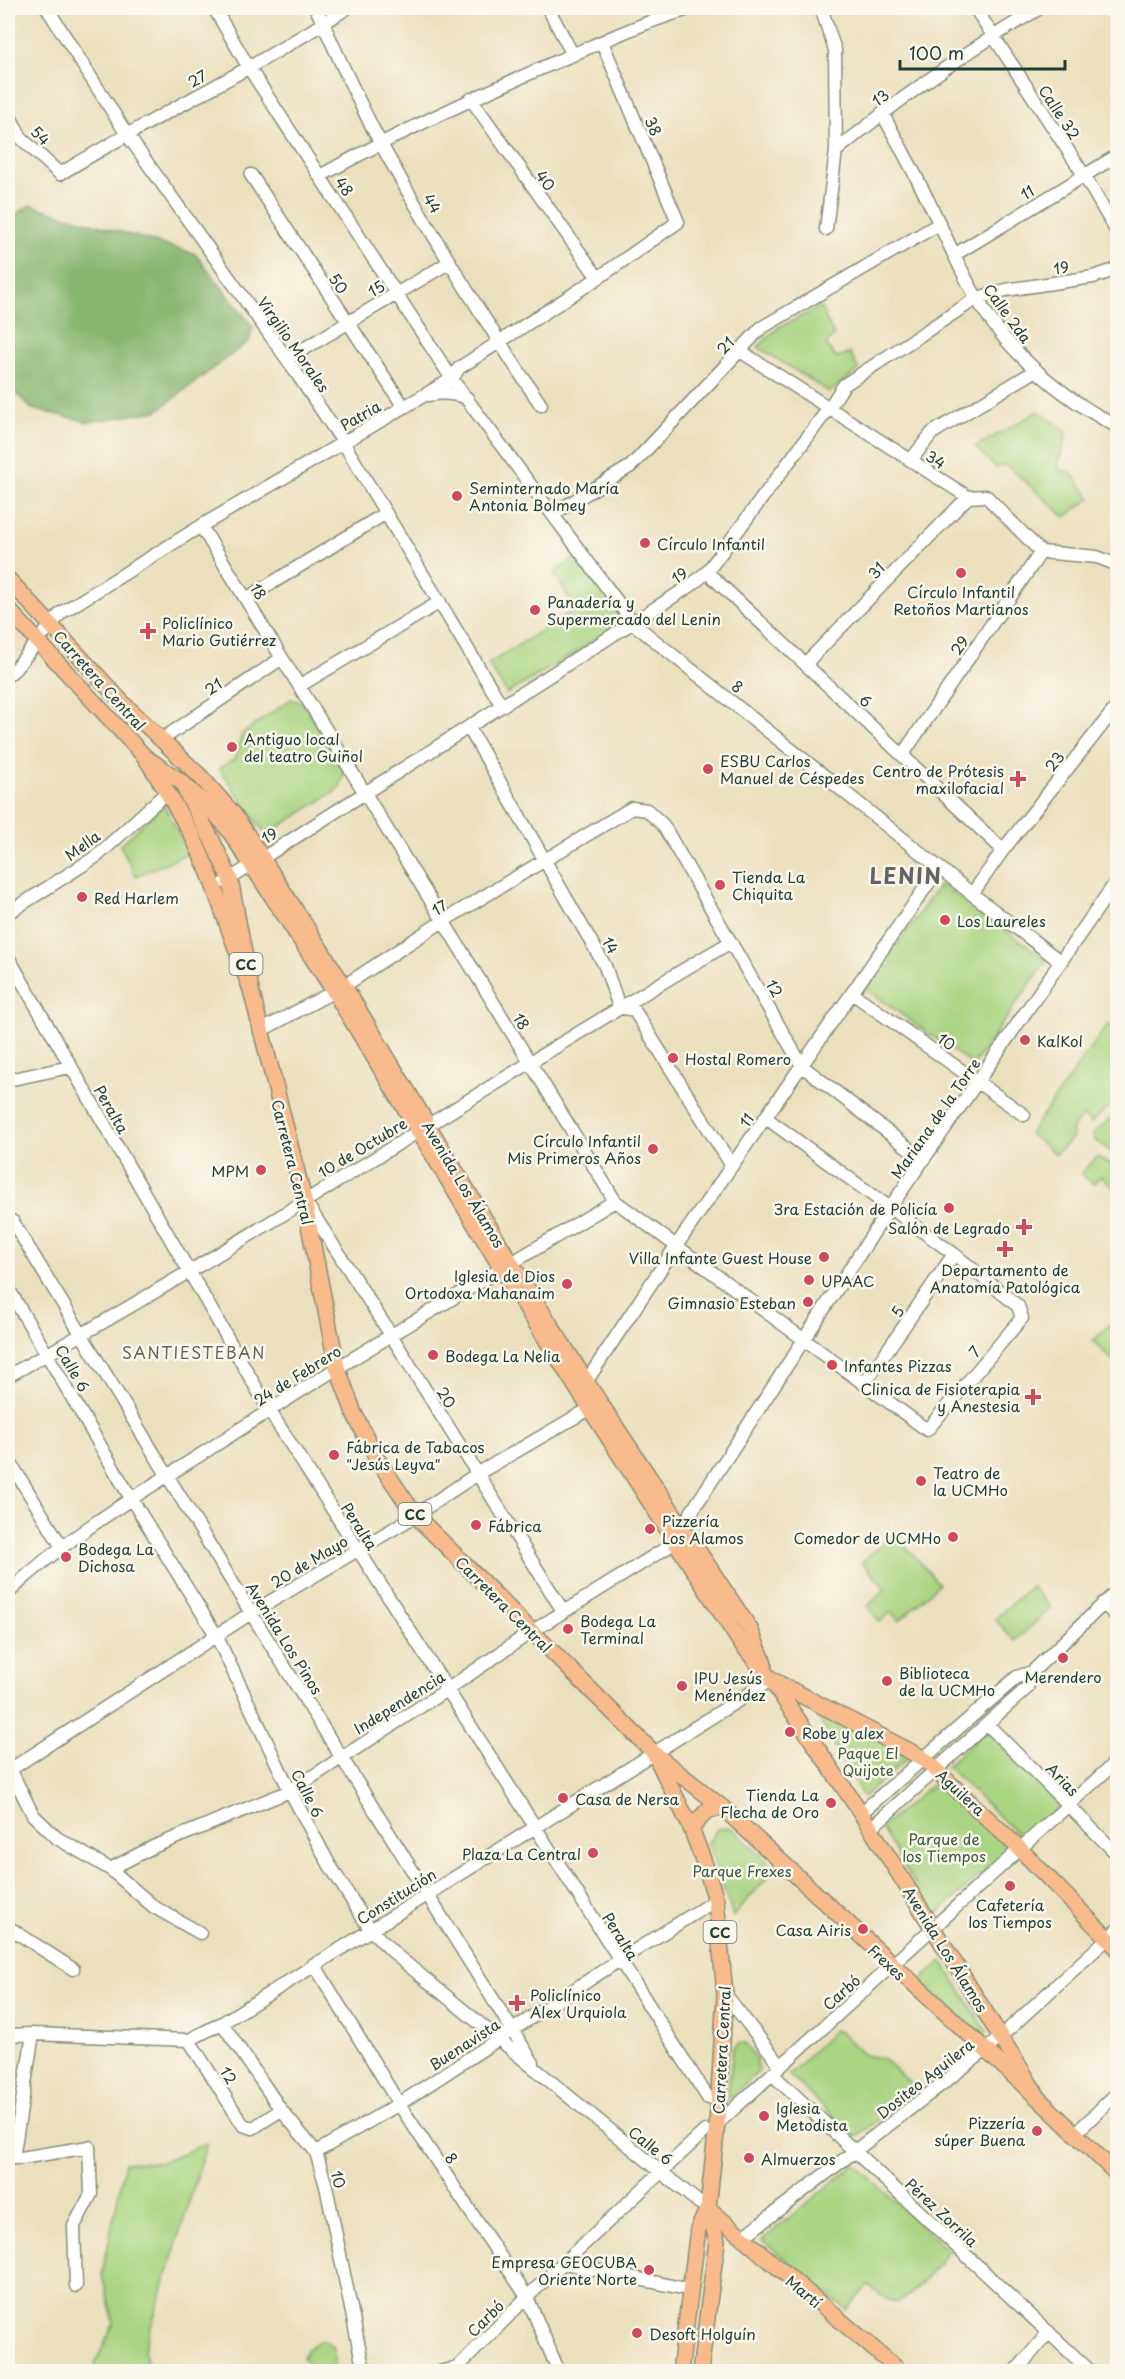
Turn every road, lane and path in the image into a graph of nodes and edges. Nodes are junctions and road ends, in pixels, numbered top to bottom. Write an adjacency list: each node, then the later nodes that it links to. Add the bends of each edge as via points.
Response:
1 (47, 8): 19 (street, Virgilio Morales)
2 (214, 8): 15 (street, 48)
3 (316, 8): 11 (street, 44)
4 (347, 8): 11 (street, 27)
5 (548, 8): 14 (street)
6 (693, 8): 10 (street)
7 (821, 8): 21 (street, via 835,50)
8 (975, 8): 12 (street, Calle 32)
9 (1040, 8): 12 (street, 13)
10 (677, 10): 13 (street)
11 (323, 24): 15 (street, 27); 20 (street, 44)
12 (992, 35): 18 (street, 13); 25 (street, Calle 32)
13 (602, 42): 14 (street); 27 (street, 38)
14 (573, 55): 16 (street)
15 (249, 68): 19 (street, 27); 26 (street, 48)
16 (471, 99): 20 (street); 34 (street, 40)
17 (8, 113): 23 (street, 54, via 22,139)
18 (882, 113): 21 (street, 13); 28 (street, Calle 2da)
19 (126, 133): 23 (street, 27); 40 (street, Virgilio Morales)
20 (380, 142): 26 (street); 32 (street, 44)
21 (836, 151): 29 (street)
22 (1118, 155): 25 (street, 11)
23 (60, 174)
24 (251, 175): 37 (street, 50)
25 (1084, 175): 30 (street, Calle 32); 31 (street, 11)
26 (320, 176): 35 (street, 48)
27 (678, 222): 34 (street, Patria)
28 (939, 224): 31 (street, Calle 2da); 39 (street, 21, via 761,328)
29 (826, 229)
30 (1118, 234)
31 (954, 255): 36 (street, Calle 2da)
32 (450, 262): 35 (street, 15); 38 (street, 44)
33 (1118, 269): 36 (street, 19)
34 (597, 278): 38 (street, Patria)
35 (397, 293): 37 (street, 15); 42 (street, 48)
36 (977, 298): 41 (street, Calle 2da, via 1005,339); 47 (street, 19, via 844,385)
37 (347, 323): 40 (street, 15); 46 (street, 50)
38 (498, 342): 42 (street, Patria, via 459,368); 45 (street, 44)
39 (740, 351): 47 (street, 34); 53 (street, 21, via 631,466)
40 (287, 359): 49 (street, Virgilio Morales)
41 (1035, 371): 48 (street, Calle 2da); 50 (street, via 932,433)
42 (452, 380): 43 (street, Patria); 44 (street, 8)
43 (419, 398): 44 (street, via 441,393); 46 (street, Patria)
44 (467, 398): 53 (street, 8)
45 (541, 405)
46 (404, 407): 49 (street, Patria)
47 (829, 408): 50 (street, 34); 57 (street, 19)
48 (1118, 427)
49 (343, 442): 52 (street, Virgilio Morales); 54 (street, Patria)
50 (911, 460): 51 (street, 34)
51 (968, 497): 55 (street, 34, via 986,496); 66 (street, 31)
52 (386, 513): 59 (street); 60 (street, Virgilio Morales)
53 (553, 514): 62 (street, 8)
54 (201, 526): 59 (street, 18); 63 (street, Patria, via 61,613)
55 (1041, 552): 56 (street, via 1097,557); 74 (street, 29)
56 (1118, 565)
57 (707, 572): 62 (street, 19); 66 (street, 6)
58 (8, 579): 63 (main road, Carretera Central / CC)
59 (246, 599): 65 (street, 18)
60 (440, 602): 68 (street); 70 (street, Virgilio Morales)
61 (8, 609): 64 (main road, Carretera Central / CC)
62 (634, 624): 70 (street, 19); 83 (street, 8)
63 (50, 625): 64 (street, Patria); 71 (main road, Carretera Central / CC)
64 (38, 641): 67 (street, Patria); 75 (main road, Carretera Central / CC)
65 (282, 658): 68 (street, 18); 73 (street, 21)
66 (806, 663): 74 (street, 6)
67 (10, 670)
68 (299, 686): 78 (street, 18)
69 (1118, 705): 80 (street, 23)
70 (502, 706): 72 (street, 19)
71 (129, 708): 73 (main road, Avenida Los Álamos); 76 (main road, Carretera Central / CC)
72 (469, 728): 78 (street, 19); 82 (street, 14)
73 (161, 740): 81 (main road, Avenida Los Álamos, via 235,816)
74 (903, 754): 80 (street, 6)
75 (145, 757): 76 (main road); 77 (main road, Carretera Central / CC)
76 (180, 781): 81 (main road, Avenida Los Álamos, via 213,811); 84 (main road, Carretera Central / CC)
77 (167, 792): 86 (main road, Carretera Central / CC); 88 (street, Mella, via 97,856)
78 (365, 793): 81 (street, 19); 89 (street, 18)
79 (632, 808): 82 (street, 17); 90 (street, 12, via 646,810 663,825)
80 (1003, 850): 87 (street, 23)
81 (256, 861): 84 (street, 19); 93 (main road, Avenida Los Álamos)
82 (544, 861): 89 (street, 17); 96 (street, 14, via 606,966)
83 (939, 868): 87 (street, 8); 95 (street, 11)
84 (230, 879): 86 (street, 19); 94 (main road, Carretera Central / CC)
85 (1118, 879): 92 (street, Mariana de la Torre)
86 (216, 888): 94 (main road, Carretera Central / CC)
87 (972, 894): 92 (street, 8)
88 (8, 913)
89 (443, 921): 93 (street, 17); 98 (street, 18)
90 (731, 942): 96 (street, 10 de Octubre); 100 (street, 12)
91 (8, 957): 99 (street, Peralta)
92 (1061, 962): 102 (street, Mariana de la Torre)
93 (339, 989): 97 (street, 17); 105 (main road, Avenida Los Álamos)
94 (251, 990): 97 (main road, Carretera Central / CC)
95 (852, 993): 100 (street, 11); 102 (street, 10)
96 (619, 1007): 98 (street, 10 de Octubre); 107 (street, via 634,1010)
97 (262, 1030): 108 (main road, Carretera Central / CC)
98 (529, 1062): 105 (street, 10 de Octubre); 109 (street, 18)
99 (70, 1066): 101 (street); 115 (street, Peralta)
100 (802, 1066): 104 (street, 11); 106 (street, 12)
101 (8, 1080)
102 (979, 1080): 103 (street, 10); 106 (street, Mariana de la Torre)
103 (1024, 1114)
104 (766, 1118): 107 (street, 11); 110 (street)
105 (423, 1127): 108 (street, 10 de Octubre); 114 (main road, Avenida Los Álamos)
106 (924, 1160): 110 (street, Mariana de la Torre)
107 (732, 1166): 112 (street, 11)
108 (304, 1200): 115 (street, 10 de Octubre); 118 (street, 20); 121 (main road, Carretera Central / CC)
109 (615, 1201): 112 (street, 18); 114 (street, 24 de Febrero)
110 (889, 1209): 113 (street); 119 (street, Mariana de la Torre)
111 (8, 1219): 117 (street, Avenida Los Pinos)
112 (676, 1246): 119 (street, 18); 124 (street, 11)
113 (954, 1254): 123 (street, 5); 127 (street, 7, via 1018,1306 1022,1318)
114 (506, 1266): 118 (street, 24 de Febrero); 124 (main road, Avenida Los Álamos)
115 (188, 1272): 117 (street, 10 de Octubre); 126 (street, Peralta)
116 (8, 1288): 120 (street, Calle 6)
117 (82, 1333): 120 (street, 10 de Octubre); 130 (street, Avenida Los Pinos)
118 (391, 1335): 121 (street, 24 de Febrero); 129 (street, 20)
119 (803, 1339): 123 (street, 18); 133 (street, Mariana de la Torre)
120 (47, 1354): 122 (street, 10 de Octubre); 131 (street, Calle 6)
121 (337, 1367): 126 (street, 24 de Febrero); 132 (main road, Carretera Central / CC, via 376,1459)
122 (8, 1376)
123 (864, 1384): 127 (street, 18)
124 (582, 1386): 125 (main road, Avenida Los Álamos)
125 (595, 1406): 129 (street, 20 de Mayo); 133 (main road, Avenida Los Álamos); 134 (main road, Avenida Los Álamos)
126 (269, 1410): 130 (street, 24 de Febrero); 136 (street, Peralta)
127 (927, 1430)
128 (8, 1459): 135 (street)
129 (477, 1474): 132 (street, 20 de Mayo); 140 (street, 20)
130 (168, 1476): 131 (street, 24 de Febrero); 141 (street, Avenida Los Pinos)
131 (132, 1500): 135 (street, 24 de Febrero); 144 (street, Calle 6)
132 (415, 1515): 136 (street, 20 de Mayo); 143 (main road, Carretera Central / CC)
133 (683, 1527): 134 (street); 146 (main road, Avenida Los Álamos, via 750,1629)
134 (676, 1542): 140 (street, Independencia); 146 (main road, Avenida Los Álamos, via 738,1639)
135 (62, 1547): 138 (street, 24 de Febrero)
136 (358, 1550): 141 (street, 20 de Mayo); 147 (street, Peralta)
137 (1118, 1590): 139 (street)
138 (8, 1593)
139 (1103, 1603): 142 (street); 145 (street)
140 (563, 1611): 143 (street, Independencia)
141 (251, 1613): 144 (street, 20 de Mayo); 150 (street, Avenida Los Pinos)
142 (1118, 1618)
143 (531, 1632): 147 (street, Independencia); 149 (main road, Carretera Central / CC)
144 (216, 1635): 153 (street, 20 de Mayo); 155 (street, Calle 6)
145 (1032, 1672): 148 (street, via 1027,1688); 151 (street, via 1017,1677)
146 (771, 1680): 149 (street, Constitución); 151 (main road, Aguilera); 158 (main road, Avenida Los Álamos)
147 (448, 1689): 150 (street, Independencia); 159 (street, Peralta)
148 (987, 1724): 154 (street); 156 (street, Arias)
149 (654, 1753): 157 (main road, Frexes); 159 (street, Constitución); 160 (main road, Carretera Central / CC)
150 (342, 1756): 155 (street, Independencia); 165 (street, Avenida Los Pinos)
151 (923, 1758): 154 (main road, Aguilera); 158 (street)
152 (1118, 1760): 156 (street, Carbó)
153 (8, 1768): 164 (street, via 39,1822 61,1842)
154 (936, 1769): 161 (street); 162 (main road, Aguilera)
155 (290, 1791): 164 (street, Independencia, via 153,1846); 169 (street, Calle 6, via 328,1864)
156 (1068, 1806): 162 (street, Carbó); 163 (street, Arias)
157 (723, 1808): 160 (main road, via 708,1810); 174 (main road, Frexes)
158 (861, 1813): 161 (main road, Avenida Los Álamos)
159 (535, 1827): 165 (street, Constitución); 172 (street, Peralta)
160 (691, 1828): 166 (main road, Carretera Central / CC)
161 (871, 1828): 168 (main road, Avenida Los Álamos)
162 (1019, 1848): 168 (street, Carbó); 171 (main road, Aguilera)
163 (1118, 1855)
164 (110, 1869): 170 (street, via 147,1902)
165 (428, 1893): 169 (street, Constitución); 178 (street, Avenida Los Pinos)
166 (716, 1900): 172 (street, Buenavista); 176 (main road, Carretera Central / CC)
167 (8, 1927): 175 (street)
168 (933, 1928): 174 (street, Carbó); 181 (main road, Avenida Los Álamos)
169 (370, 1929): 173 (street, Constitución); 182 (street, Calle 6, via 397,1956)
170 (200, 1933)
171 (1114, 1939): 181 (street, Dositeo Aguilera)
172 (618, 1960): 178 (street, Buenavista); 188 (street, Peralta)
173 (314, 1964): 177 (street, Constitución); 190 (street, 8)
174 (891, 1966): 184 (main road, Frexes); 185 (street, Carbó)
175 (73, 1969)
176 (725, 1994): 185 (street, Pérez Zorrila); 192 (main road, Carretera Central / CC)
177 (222, 2023): 183 (street, Constitución); 191 (street, 10)
178 (513, 2031): 182 (street, Buenavista); 186 (street, Avenida Los Pinos)
179 (33, 2034): 180 (street, Constitución); 183 (street, Constitución); 196 (street)
180 (8, 2036)
181 (1001, 2037): 184 (street, Dositeo Aguilera); 189 (main road, Avenida Los Álamos)
182 (500, 2039): 186 (street, Calle 6); 190 (street, Buenavista)
183 (189, 2040): 191 (street, 12, via 243,2126 253,2128)
184 (986, 2050): 189 (main road, Frexes); 194 (street, Dositeo Aguilera)
185 (777, 2070): 192 (street, Carbó); 194 (street, Pérez Zorrila)
186 (540, 2074): 197 (street, Calle 6)
187 (1118, 2092): 193 (street)
188 (708, 2098)
189 (1040, 2100): 193 (main road, Frexes)
190 (399, 2104): 195 (street, Buenavista); 204 (street, 8)
191 (282, 2110): 195 (street, 10)
192 (711, 2127): 197 (street, Carbó); 199 (main road, Carretera Central / CC)
193 (1075, 2134): 198 (main road, Frexes)
194 (855, 2151): 200 (street, Dositeo Aguilera); 205 (street, Pérez Zorrila)
195 (316, 2152): 207 (street, 10)
196 (10, 2158): 202 (street, via 89,2147 91,2194 74,2226)
197 (661, 2172): 199 (street, Calle 6); 201 (street, Carbó)
198 (1118, 2175)
199 (708, 2208): 200 (main road, Martí); 203 (main road, Carretera Central / CC, via 698,2229); 211 (main road, Carretera Central / CC, via 717,2241)
200 (742, 2238): 212 (main road, Martí)
201 (564, 2263): 203 (street); 204 (street, Carbó)
202 (76, 2286)
203 (691, 2290): 210 (main road, Carretera Central / CC)
204 (527, 2297): 206 (street, Carbó); 209 (street, 8)
205 (1049, 2332): 213 (street); 214 (street, Pérez Zorrila)
206 (457, 2370): 208 (street, Carbó)
207 (364, 2372)
208 (440, 2372)
209 (559, 2372)
210 (680, 2372)
211 (700, 2372)
212 (901, 2372)
213 (1015, 2372)
214 (1091, 2372)

